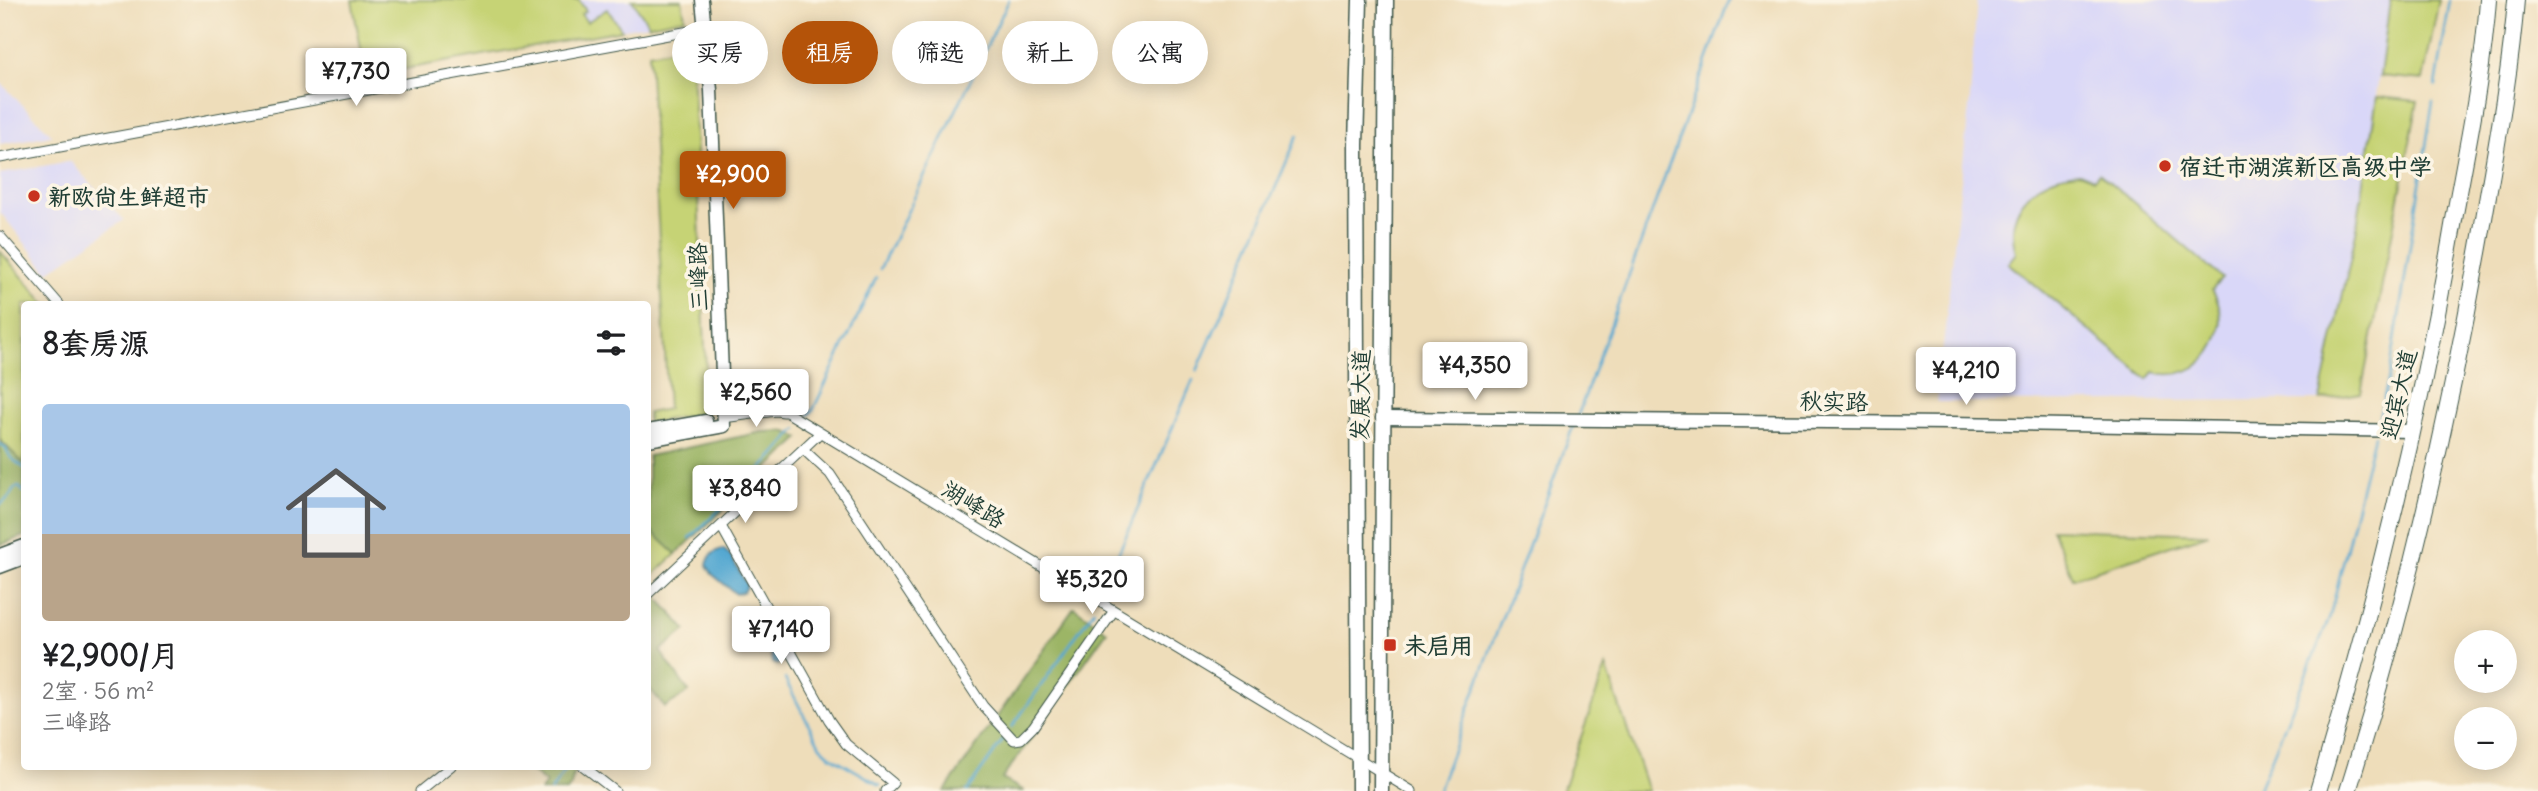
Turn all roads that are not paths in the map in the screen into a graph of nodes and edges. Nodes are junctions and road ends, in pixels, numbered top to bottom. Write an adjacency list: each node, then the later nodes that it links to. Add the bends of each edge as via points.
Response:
1 (702, 0): 6 (street, 三峰路)
2 (1360, 0): 28 (main road, 发展大道, via 1356,145)
3 (1386, 0): 14 (main road, 发展大道)
4 (2488, 0): 17 (highway, 迎宾大道, via 2434,338)
5 (2516, 0): 39 (highway, via 2465,327 2383,675)
6 (705, 21)
7 (672, 34): 9 (street)
8 (711, 84): 12 (street, 三峰路)
9 (0, 158)
10 (0, 236): 11 (street)
11 (57, 301)
12 (722, 384): 13 (street, 湖峰路); 15 (street, 三峰路)
13 (788, 413): 15 (street, via 776,411); 18 (street, 湖峰路)
14 (1382, 418): 17 (street, 秋实路); 31 (main road, 发展大道)
15 (724, 422): 16 (street); 19 (street)
16 (651, 431)
17 (2412, 431): 38 (highway, 迎宾大道, via 2376,589)
18 (820, 433): 20 (street); 27 (street, 湖峰路)
19 (651, 439)
20 (804, 450): 21 (street); 27 (street, via 830,474 983,706 1014,740 1033,727)
21 (722, 526): 26 (street); 34 (street, via 829,720 846,744 893,783)
22 (21, 548): 23 (street)
23 (0, 555)
24 (21, 559): 25 (street)
25 (0, 567)
26 (651, 591)
27 (1113, 612): 28 (street, 湖峰路)
28 (1358, 758): 31 (street, 湖峰路); 35 (main road, 发展大道)
29 (446, 770): 32 (street)
30 (588, 770): 33 (street)
31 (1380, 772): 36 (main road, 发展大道); 37 (street, 湖峰路)
32 (421, 791)
33 (615, 791)
34 (885, 791)
35 (1359, 791)
36 (1381, 791)
37 (1412, 791)
38 (2318, 791)
39 (2348, 791)

